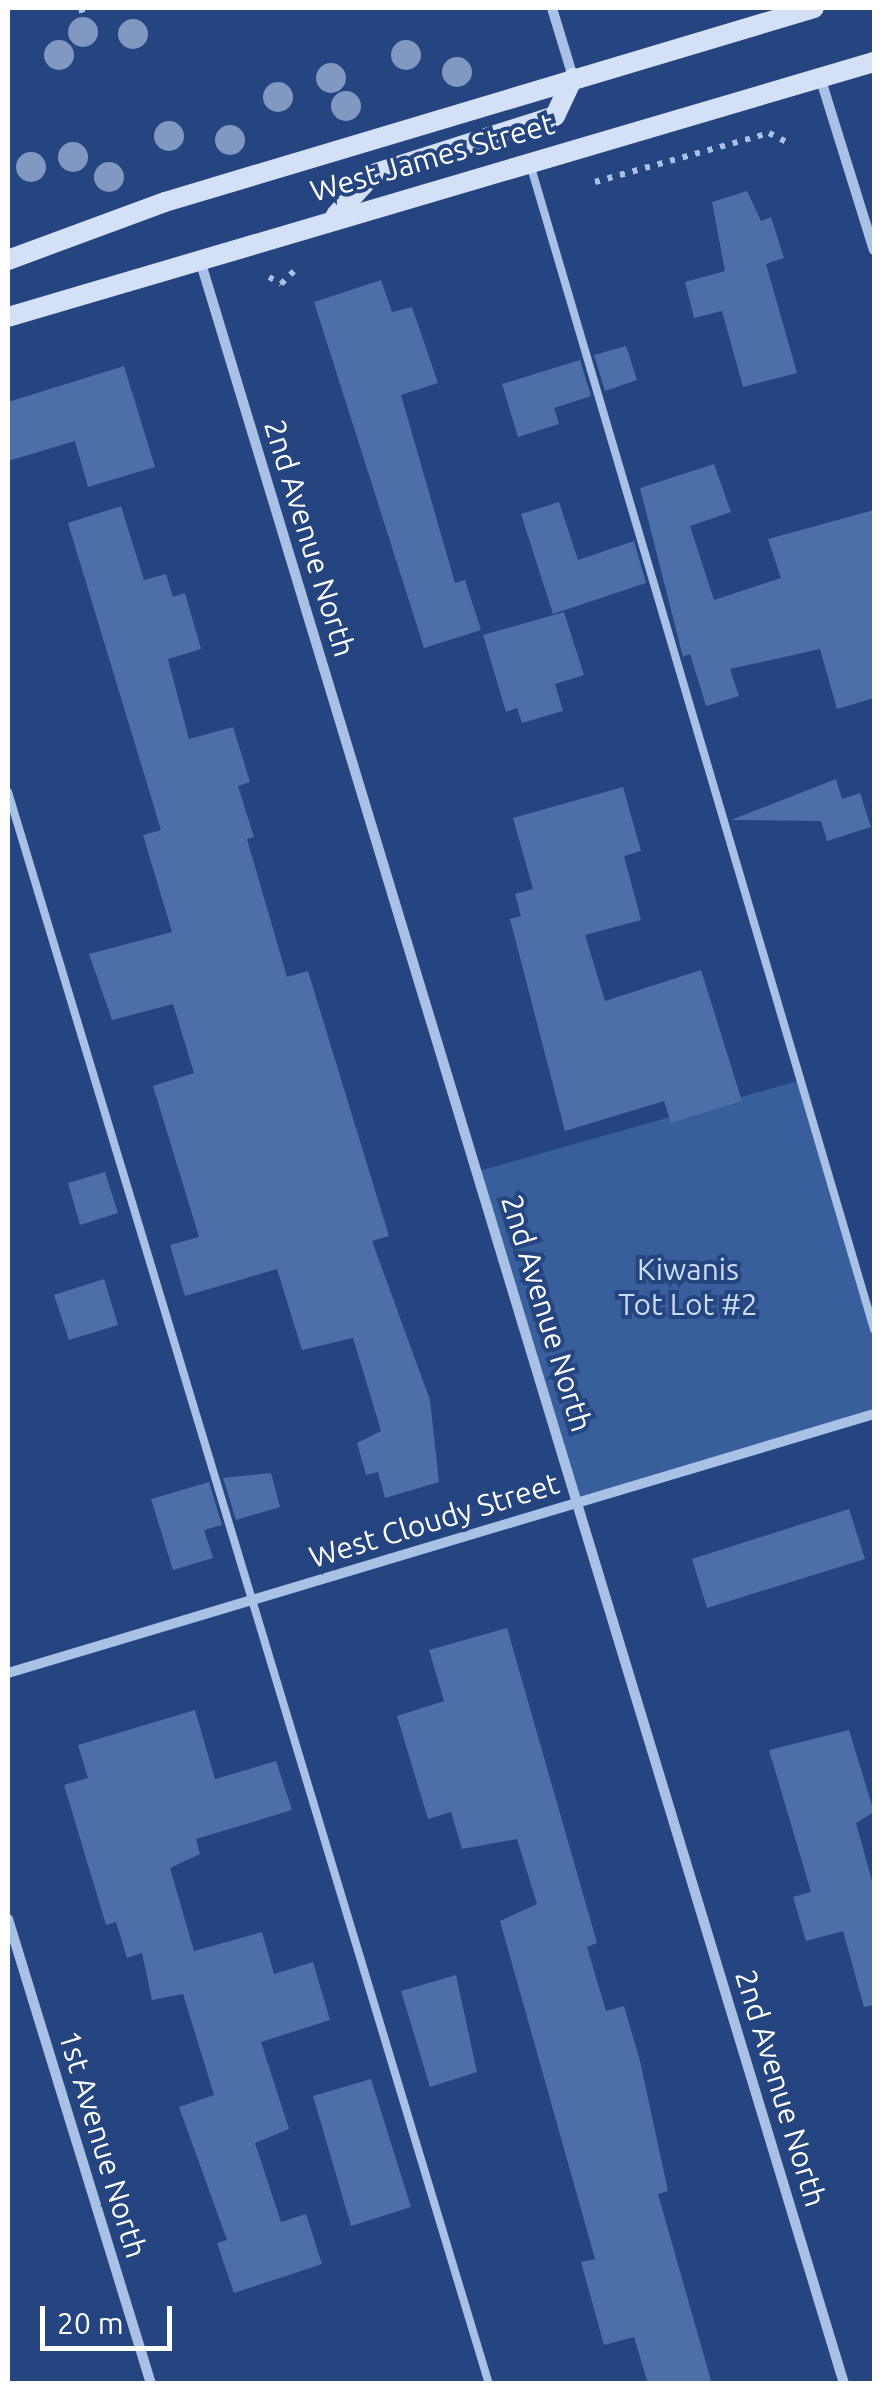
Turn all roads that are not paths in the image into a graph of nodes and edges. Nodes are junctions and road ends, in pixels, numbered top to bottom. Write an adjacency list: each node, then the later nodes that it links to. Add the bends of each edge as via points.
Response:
1 (552, 8): 5 (street)
2 (814, 8): 5 (main road, West James Street)
3 (874, 62): 4 (main road, West James Street)
4 (820, 76): 6 (main road, West James Street); 8 (street)
5 (574, 78): 7 (main road, via 555,116 373,174); 10 (main road, West James Street)
6 (529, 160): 7 (main road, West James Street); 13 (lane)
7 (335, 216): 9 (main road, West James Street)
8 (874, 250)
9 (199, 257): 11 (main road, West James Street); 15 (street, 2nd Avenue North)
10 (8, 260)
11 (8, 317)
12 (8, 792): 16 (lane)
13 (874, 1330)
14 (874, 1414): 15 (street, West Cloudy Street)
15 (579, 1502): 16 (street, West Cloudy Street); 21 (street, 2nd Avenue North)
16 (250, 1600): 17 (street, West Cloudy Street); 20 (lane)
17 (8, 1673)
18 (8, 1919): 19 (street, 1st Avenue North)
19 (151, 2384)
20 (489, 2384)
21 (844, 2384)

